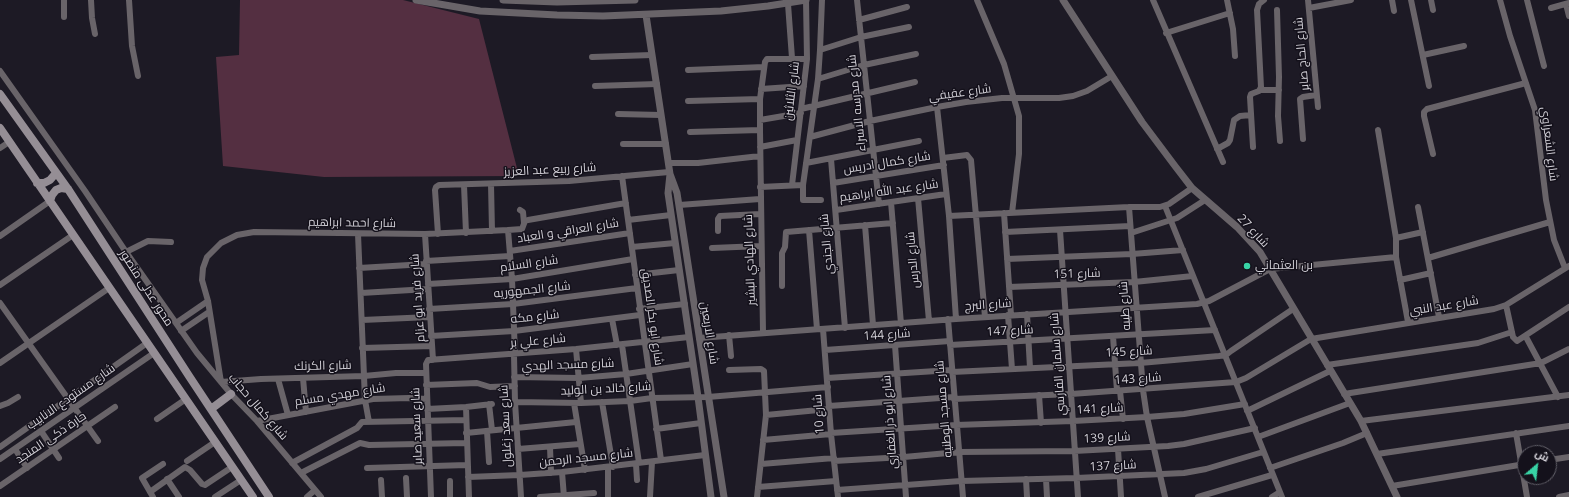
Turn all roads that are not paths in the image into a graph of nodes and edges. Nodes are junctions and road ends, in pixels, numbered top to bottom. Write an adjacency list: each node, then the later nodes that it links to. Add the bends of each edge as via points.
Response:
1 (64, 0): 39 (street)
2 (91, 0): 43 (street)
3 (129, 0): 59 (street, via 132,46)
4 (416, 0): 36 (street, via 480,11)
5 (503, 0): 23 (street)
6 (620, 0): 7 (street); 25 (street)
7 (635, 0)
8 (806, 0): 28 (street); 53 (street, شارع الثلاثين)
9 (822, 0): 46 (street, شارع الثلاثين)
10 (857, 0): 40 (street, شارع مدرسه الاسراء)
11 (977, 0): 74 (street, via 1004,64)
12 (1063, 0): 60 (street, شارع 27)
13 (1153, 0): 42 (street)
14 (1228, 0): 35 (street)
15 (1264, 0): 69 (street, via 1257,10)
16 (1308, 0): 30 (street, شارع الحاج صابر)
17 (1351, 0): 30 (street)
18 (1392, 0): 34 (street)
19 (1411, 0): 49 (street)
20 (1431, 0): 33 (street)
21 (1500, 0): 63 (street, شارع الشعراوي)
22 (1527, 0): 56 (street)
23 (519, 1): 26 (street)
24 (557, 1): 25 (street); 26 (street)
25 (585, 1)
26 (533, 2): 36 (street)
27 (1563, 3): 31 (street); 38 (street)
28 (788, 4): 37 (street, via 721,11); 52 (street)
29 (907, 7): 40 (street)
30 (1309, 8): 73 (street, شارع الحاج صابر)
31 (1551, 8)
32 (1277, 10): 70 (street)
33 (1433, 10)
34 (1394, 11)
35 (1230, 13): 42 (street); 50 (street)
36 (534, 14): 37 (street)
37 (646, 14): 48 (street, شارع الاربعين)
38 (1569, 16)
39 (64, 17)
40 (859, 20): 44 (street, شارع مدرسه الاسراء)
41 (909, 27): 44 (street)
42 (1166, 32): 102 (street)
43 (95, 34)
44 (861, 37): 46 (street); 55 (street, شارع مدرسه الاسراء)
45 (1464, 46): 49 (street)
46 (820, 50): 61 (street, شارع الثلاثين)
47 (916, 54): 55 (street)
48 (652, 55): 51 (street); 64 (street, شارع الاربعين)
49 (1423, 55): 67 (street)
50 (1235, 56)
51 (592, 57)
52 (792, 58): 53 (street); 54 (street, via 767,59)
53 (807, 59): 66 (street, شارع الثلاثين)
54 (765, 64): 57 (street); 68 (street, شارع الهادي البشير)
55 (864, 65): 61 (street); 71 (street, شارع مدرسه الاسراء)
56 (1544, 66)
57 (688, 70)
58 (0, 71): 174 (street, شارع كمال حجاب)
59 (138, 76)
60 (1112, 76): 74 (street, شارع عفيفي, via 1073,96); 122 (street, شارع 27, via 1150,133)
61 (818, 79): 77 (street, شارع الثلاثين)
62 (915, 82): 71 (street)
63 (1526, 83): 103 (street, via 1427,109 1424,116); 147 (street, شارع الشعراوي, via 1536,115 1542,179)
64 (657, 84): 65 (street); 82 (street, شارع الاربعين)
65 (595, 86)
66 (804, 86): 68 (street); 80 (street, شارع الثلاثين)
67 (1429, 86)
68 (761, 89): 75 (street, شارع الهادي البشير)
69 (1260, 90): 70 (street); 83 (street, via 1250,96)
70 (1278, 90): 94 (street)
71 (867, 93): 77 (street); 85 (street, شارع مدرسه الاسراء)
72 (0, 94): 111 (main road, محور عدلى منصور)
73 (1316, 95): 79 (street, شارع الحاج صابر); 91 (street, via 1300,99)
74 (1015, 98): 78 (street, شارع عفيفي); 140 (street, via 1020,135)
75 (760, 99): 76 (street); 84 (street, شارع الهادي البشير)
76 (688, 102)
77 (814, 106): 80 (street); 90 (street, شارع الثلاثين)
78 (937, 107): 85 (street, شارع عفيفي); 105 (street)
79 (1318, 107)
80 (801, 111): 84 (street); 92 (street, شارع الثلاثين)
81 (618, 114): 82 (street)
82 (661, 115): 97 (street, شارع الاربعين)
83 (1251, 115): 98 (street); 102 (street, via 1240,116 1234,120 1230,140)
84 (760, 120): 87 (street, شارع الهادي البشير)
85 (870, 121): 90 (street, شارع عفيفي); 101 (street, شارع مدرسه الاسراء)
86 (0, 128): 95 (main road)
87 (760, 130): 89 (street); 99 (street, شارع الهادي البشير)
88 (1378, 130): 167 (street)
89 (690, 132)
90 (810, 136): 109 (street, شارع الثلاثين)
91 (1303, 139)
92 (797, 140): 99 (street); 120 (street, شارع الثلاثين)
93 (919, 141): 101 (street)
94 (1280, 141)
95 (9, 142): 100 (street); 115 (main road)
96 (623, 144): 97 (street)
97 (666, 144): 108 (street, شارع الاربعين)
98 (1253, 146)
99 (760, 147): 104 (street, شارع الهادي البشير)
100 (0, 148)
101 (873, 149): 106 (street); 114 (street, شارع مدرسه الاسراء)
102 (1217, 149): 107 (street)
103 (1433, 154)
104 (760, 156): 108 (street, via 698,163); 121 (street, شارع الهادي البشير)
105 (943, 158): 110 (street); 142 (street, via 967,155 971,158)
106 (831, 159): 109 (street); 116 (street, شارع الجندي)
107 (1222, 162)
108 (668, 163): 112 (street, شارع الاربعين)
109 (806, 163): 118 (street, شارع الثلاثين)
110 (944, 165): 114 (street, شارع كمال ادريس); 124 (street)
111 (56, 173): 115 (main road, via 50,180); 123 (main road, محور عدلى منصور)
112 (670, 173): 113 (street, شارع ربيع عبد العزيز); 133 (street, شارع الاربعين); 143 (street, شارع الاربعين, via 668,187)
113 (622, 176): 117 (street, شارع ربيع عبد العزيز); 131 (street, شارع ابو بكر الصديق)
114 (875, 176): 116 (street, شارع كمال ادريس); 132 (street, شارع مدرسه الاسراء)
115 (37, 183): 129 (main road)
116 (833, 183): 138 (street, شارع الجندي)
117 (491, 184): 119 (street, شارع ربيع عبد العزيز); 156 (street)
118 (803, 184): 120 (street); 127 (street, via 804,200)
119 (464, 185): 160 (street); 164 (street, شارع ربيع عبد العزيز, via 436,187)
120 (792, 185): 121 (street)
121 (760, 187): 126 (street, شارع الهادي البشير)
122 (1192, 188): 128 (street, شارع 27); 134 (street)
123 (68, 189): 129 (main road, via 56,190); 320 (main road, محور عدلى منصور)
124 (946, 194): 125 (street, شارع عبد الله ابراهيم); 144 (street)
125 (918, 198): 130 (street, شارع عبد الله ابراهيم); 223 (street, شارع الدرس)
126 (760, 199): 133 (street); 141 (street, شارع الهادي البشير)
127 (821, 200)
128 (1205, 200): 146 (street); 185 (street, شارع 27, via 1250,240)
129 (50, 201): 165 (main road); 166 (street)
130 (891, 202): 132 (street, شارع عبد الله ابراهيم); 149 (street)
131 (626, 203): 145 (street, شارع ابو بكر الصديق); 148 (street, شارع احمد ابراهيم, via 528,220)
132 (879, 204): 138 (street, شارع عبد الله ابراهيم)
133 (679, 205): 241 (street, شارع الاربعين)
134 (1165, 206): 135 (street); 146 (street)
135 (1129, 207): 140 (street); 152 (street, شارع طيبه)
136 (1418, 207): 159 (street)
137 (520, 210): 148 (street, via 523,212)
138 (836, 210): 151 (street, شارع الجندي)
139 (1004, 213): 140 (street); 142 (street); 158 (street)
140 (1012, 213)
141 (760, 214): 157 (street, via 720,216); 170 (street, شارع الهادي البشير)
142 (977, 215): 144 (street); 216 (street)
143 (672, 216): 145 (street); 169 (street, شارع الاربعين)
144 (949, 216): 219 (street)
145 (628, 220): 161 (street, شارع ابو بكر الصديق)
146 (1172, 221): 152 (street); 173 (street)
147 (1550, 222): 179 (street); 183 (street, شارع الشعراوي, via 1554,240)
148 (524, 223): 153 (street, شارع احمد ابراهيم, via 522,229)
149 (893, 223): 150 (street); 226 (street)
150 (865, 225): 151 (street); 227 (street)
151 (837, 228): 154 (street); 228 (street, شارع الجندي)
152 (1130, 229): 155 (street); 176 (street, شارع طيبه)
153 (508, 230): 156 (street, شارع احمد ابراهيم); 175 (street, شارع سعد زغلول)
154 (809, 230): 196 (street, via 785,234); 229 (street, شارع 10)
155 (1060, 230): 158 (street); 177 (street, شارع سلمان الفارسي)
156 (492, 232): 160 (street, شارع احمد ابراهيم)
157 (718, 232)
158 (1005, 232): 181 (street)
159 (1423, 232): 167 (street); 179 (street)
160 (466, 233): 164 (street, شارع احمد ابراهيم)
161 (630, 233): 171 (street, شارع ابو بكر الصديق); 175 (street, شارع العراقي و العباد)
162 (358, 234): 163 (street, شارع احمد ابراهيم); 184 (street); 201 (street, شارع احمد ابراهيم, via 258,232 230,238 207,257 203,268 202,280)
163 (425, 234): 164 (street, شارع احمد ابراهيم); 182 (street, شارع فريد ابو عزام)
164 (438, 234)
165 (74, 235): 194 (street); 198 (main road)
166 (0, 236)
167 (1396, 238): 178 (street)
168 (171, 242): 174 (street, via 148,241)
169 (675, 243): 171 (street); 186 (street, شارع الاربعين)
170 (761, 246): 172 (street); 233 (street, شارع الهادي البشير)
171 (632, 247): 180 (street, شارع ابو بكر الصديق)
172 (712, 248)
173 (1183, 250): 176 (street); 189 (street)
174 (126, 252): 225 (street, شارع كمال حجاب)
175 (510, 254): 182 (street, شارع العراقي و العباد); 190 (street, شارع سعد زغلول)
176 (1132, 254): 177 (street); 192 (street, شارع طيبه)
177 (1061, 257): 181 (street); 193 (street, شارع سلمان الفارسي)
178 (1396, 257): 185 (street); 191 (street)
179 (1428, 258): 187 (street)
180 (633, 259): 188 (street, شارع ابو بكر الصديق); 190 (street, شارع السلام)
181 (1007, 259): 197 (street)
182 (426, 262): 184 (street, شارع العراقي و العباد); 195 (street, شارع فريد ابو عزام)
183 (1567, 267): 206 (street, شارع عبد النبي)
184 (359, 268): 200 (street)
185 (1270, 269): 202 (street, شارع البرج); 210 (street, شارع 27)
186 (679, 270): 188 (street); 205 (street, شارع الاربعين)
187 (1431, 273): 191 (street); 217 (street)
188 (635, 275): 199 (street, شارع ابو بكر الصديق)
189 (1193, 276): 192 (street, شارع 151); 202 (street)
190 (512, 279): 195 (street, شارع السلام); 204 (street, شارع سعد زغلول)
191 (1400, 280): 224 (street)
192 (1134, 282): 193 (street, شارع 151); 208 (street, شارع طيبه)
193 (1064, 285): 197 (street, شارع 151); 213 (street, شارع سلمان الفارسي)
194 (0, 286)
195 (428, 286): 200 (street, شارع السلام); 209 (street, شارع فريد ابو عزام)
196 (782, 286)
197 (1009, 287): 215 (street)
198 (110, 288): 247 (street); 248 (main road)
199 (637, 288): 204 (street, شارع الجمهوريه); 212 (street, شارع ابو بكر الصديق)
200 (361, 293): 222 (street)
201 (208, 301): 211 (street, شارع احمد ابراهيم); 225 (street)
202 (1204, 302): 208 (street, شارع البرج); 231 (street)
203 (0, 303): 247 (street)
204 (513, 304): 209 (street, شارع الجمهوريه); 230 (street, شارع سعد زغلول)
205 (684, 304): 212 (street, شارع مكه); 239 (street, شارع الاربعين)
206 (1506, 305): 217 (street, شارع عبد النبي); 234 (street)
207 (1569, 307): 240 (street)
208 (1136, 308): 213 (street, شارع البرج); 236 (street, شارع طيبه)
209 (429, 309): 218 (street, شارع فريد ابو عزام)
210 (1294, 309): 243 (street, شارع 27); 259 (street, شارع 145)
211 (210, 312): 232 (street); 283 (street, شارع احمد ابراهيم)
212 (640, 312): 220 (street, شارع مكه); 245 (street, شارع ابو بكر الصديق)
213 (1066, 312): 214 (street, شارع البرج); 242 (street, شارع سلمان الفارسي)
214 (1028, 314): 215 (street, شارع البرج); 244 (street)
215 (1010, 315): 216 (street, شارع البرج); 246 (street)
216 (985, 317): 219 (street, شارع البرج)
217 (1439, 317): 224 (street, شارع عبد النبي)
218 (430, 318): 222 (street); 237 (street, شارع فريد ابو عزام)
219 (956, 318): 221 (street, شارع البرج)
220 (612, 319): 230 (street, شارع مكه); 250 (street)
221 (948, 319): 223 (street, شارع البرج); 249 (street, شارع مسجد الوطنيه)
222 (362, 320): 253 (street)
223 (929, 321): 226 (street, شارع البرج)
224 (1408, 322): 243 (street, شارع عبد النبي)
225 (176, 323): 232 (street, شارع كمال حجاب)
226 (901, 324): 227 (street, شارع البرج)
227 (873, 326): 228 (street, شارع البرج)
228 (845, 328): 229 (street, شارع البرج)
229 (820, 329): 233 (street, شارع البرج); 256 (street, شارع 10)
230 (514, 330): 237 (street, شارع مكه); 258 (street, شارع سعد زغلول)
231 (1215, 330): 236 (street, شارع 147); 259 (street)
232 (181, 331): 283 (street, شارع كمال حجاب)
233 (763, 332): 235 (street, شارع البرج)
234 (1512, 332): 240 (street, via 1514,340); 269 (street, via 1478,343)
235 (729, 335): 241 (street, شارع البرج); 260 (street)
236 (1138, 335): 238 (street, شارع 147); 263 (street, شارع طيبه)
237 (431, 336): 252 (street, شارع فريد ابو عزام)
238 (1113, 336): 242 (street, شارع 147); 266 (street)
239 (689, 337): 245 (street, شارع علي بر); 265 (street, شارع الاربعين)
240 (1526, 337): 264 (street)
241 (699, 338): 297 (street, شارع الاربعين)
242 (1068, 339): 244 (street, شارع 147); 267 (street, شارع سلمان الفارسي)
243 (1311, 339): 269 (street, شارع 27); 284 (street, شارع 143)
244 (1029, 341): 246 (street, شارع 147); 268 (street)
245 (644, 342): 250 (street, شارع علي بر); 271 (street, شارع ابو بكر الصديق)
246 (1010, 342): 249 (street, شارع 147); 270 (street)
247 (29, 343): 262 (street); 302 (street)
248 (148, 343): 257 (main road); 302 (street, شارع مستودع الانابيب)
249 (950, 343): 251 (street, شارع 144); 273 (street, شارع مسجد الوطنيه)
250 (620, 345): 254 (street, شارع علي بر); 276 (street)
251 (895, 345): 256 (street, شارع 144); 275 (street, شارع ابو ذر الغفاري)
252 (432, 346): 253 (street); 261 (street, شارع فريد ابو عزام)
253 (362, 348): 277 (street)
254 (576, 349): 258 (street, شارع علي بر); 280 (street)
255 (1569, 349): 264 (street)
256 (825, 350): 281 (street, شارع 10)
257 (154, 353): 303 (main road); 317 (street, شارع مستودع الانابيب)
258 (514, 354): 261 (street, شارع علي بر); 278 (street, شارع سعد زغلول)
259 (1226, 355): 263 (street, شارع 145); 284 (street)
260 (731, 356)
261 (433, 360): 274 (street, شارع سعيد صابر, via 426,363)
262 (0, 363)
263 (1140, 363): 266 (street, شارع 145); 288 (street, شارع طيبه)
264 (1541, 363): 293 (street); 298 (street)
265 (693, 364): 271 (street, شارع مسجد الهدي); 296 (street, شارع الاربعين)
266 (1115, 364): 267 (street, شارع 145); 289 (street)
267 (1070, 366): 268 (street, شارع 145); 292 (street, شارع سلمان الفارسي)
268 (1030, 368): 270 (street, شارع 145)
269 (1329, 368): 293 (street, شارع 27); 321 (street)
270 (1012, 369): 273 (street, شارع 145)
271 (648, 370): 276 (street, شارع مسجد الهدي); 300 (street, شارع ابو بكر الصديق)
272 (729, 370): 290 (street, via 762,368)
273 (952, 371): 275 (street, شارع 145); 301 (street, شارع مسجد الوطنيه)
274 (426, 373): 277 (street, شارع الكرنك); 285 (street, شارع سعيد صابر)
275 (897, 373): 281 (street, شارع 145); 307 (street, شارع ابو ذر الغفاري)
276 (626, 374): 280 (street, شارع مسجد الهدي); 306 (street)
277 (364, 376): 279 (street, شارع الكرنك); 305 (street)
278 (514, 377): 280 (street, شارع مسجد الهدي); 286 (street, شارع سعد زغلول)
279 (303, 378): 282 (street, شارع الكرنك); 322 (street)
280 (579, 378): 311 (street)
281 (828, 378): 287 (street, شارع 10)
282 (278, 379): 283 (street, شارع الكرنك); 323 (street)
283 (222, 382): 291 (street, شارع كمال حجاب)
284 (1236, 382): 288 (street, شارع 143); 313 (street)
285 (426, 385): 286 (street); 304 (street, شارع سعيد صابر)
286 (515, 386): 308 (street, شارع سعد زغلول)
287 (828, 387): 290 (street, شارع خالد بن الوليد); 319 (street, شارع 10)
288 (1143, 390): 289 (street, شارع 143); 325 (street, شارع طيبه)
289 (1119, 391): 292 (street, شارع 143); 327 (street)
290 (766, 392): 297 (street, شارع خالد بن الوليد); 324 (street)
291 (231, 394): 320 (main road); 329 (street, شارع كمال حجاب)
292 (1071, 394): 294 (street, شارع 143); 335 (street, شارع سلمان الفارسي)
293 (1344, 394): 312 (street, شارع 27)
294 (1039, 395): 301 (street, شارع 143); 334 (street)
295 (18, 397): 314 (street)
296 (698, 397): 297 (street, شارع خالد بن الوليد); 300 (street, شارع خالد بن الوليد); 336 (street, شارع الاربعين)
297 (708, 397): 439 (street, شارع الاربعين)
298 (1558, 397): 299 (street); 331 (street)
299 (1569, 397)
300 (652, 398): 306 (street, شارع خالد بن الوليد); 343 (street, شارع ابو بكر الصديق)
301 (954, 398): 307 (street, شارع 143); 337 (street, شارع مسجد الوطنيه)
302 (68, 399): 317 (street); 358 (street, شارع مستودع الانابيب)
303 (186, 399): 326 (street); 353 (main road)
304 (427, 399): 305 (street, شارع مهدي مسلم); 318 (street, شارع سعيد صابر)
305 (365, 400): 322 (street, شارع مهدي مسلم); 332 (street)
306 (630, 400): 309 (street, شارع خالد بن الوليد); 382 (street)
307 (899, 401): 319 (street, شارع 143); 341 (street, شارع ابو ذر الغفاري)
308 (515, 402): 310 (street, شارع خالد بن الوليد); 340 (street, شارع سعد زغلول)
309 (602, 402): 311 (street, شارع خالد بن الوليد); 388 (street)
310 (574, 403): 311 (street, شارع خالد بن الوليد); 333 (street)
311 (581, 403)
312 (1350, 403): 331 (street, شارع 27); 350 (street)
313 (1244, 404): 321 (street); 325 (street, شارع 141)
314 (0, 406)
315 (115, 407): 338 (street, حارة ذكى المنجد)
316 (466, 407): 318 (street); 328 (street); 345 (street, via 491,404)
317 (75, 408): 338 (street); 344 (street, شارع مستودع الانابيب)
318 (427, 408): 330 (street, شارع سعيد صابر)
319 (829, 408): 324 (street, شارع 143); 347 (street, شارع 10)
320 (211, 409): 426 (main road, محور عدلى منصور)
321 (1247, 411): 342 (street)
322 (306, 412): 323 (street, شارع مهدي مسلم)
323 (288, 415): 329 (street, شارع مهدي مسلم)
324 (766, 415): 351 (street)
325 (1148, 417): 327 (street, شارع 141); 360 (street, شارع طيبه)
326 (157, 419)
327 (1123, 419): 335 (street, شارع 141)
328 (466, 420): 330 (street); 346 (street)
329 (257, 421): 380 (street, شارع كمال حجاب)
330 (428, 421): 332 (street); 355 (street, شارع سعيد صابر)
331 (1361, 421): 348 (street, شارع 27)
332 (369, 422): 380 (street, via 362,422 357,428)
333 (576, 422): 340 (street); 356 (street)
334 (1041, 422): 335 (street, شارع 141); 337 (street, شارع 141)
335 (1073, 422): 365 (street, شارع سلمان الفارسي)
336 (701, 424): 343 (street); 369 (street, شارع الاربعين)
337 (956, 425): 341 (street, شارع 141); 366 (street, شارع مسجد الوطنيه)
338 (87, 426): 352 (street); 364 (street, حارة ذكى المنجد)
339 (1569, 426): 349 (street)
340 (517, 428): 345 (street); 362 (street, شارع سعد زغلول)
341 (902, 428): 347 (street, شارع 141); 370 (street, شارع ابو ذر الغفاري)
342 (1255, 428): 350 (street); 360 (street, شارع 139, via 1184,444)
343 (656, 429): 376 (street, شارع ابو بكر الصديق)
344 (41, 431): 361 (street, شارع مستودع الانابيب); 364 (street)
345 (489, 431): 346 (street); 378 (street)
346 (466, 433): 354 (street)
347 (831, 433): 351 (street, شارع 141); 373 (street, شارع 10)
348 (1367, 433): 368 (street, شارع 27); 392 (street)
349 (1516, 433): 357 (street); 368 (street)
350 (1258, 437): 367 (street)
351 (763, 440): 383 (street)
352 (98, 441)
353 (215, 442): 377 (street); 387 (main road)
354 (466, 443): 355 (street); 384 (street)
355 (429, 444): 386 (street, شارع سعيد صابر); 394 (street, via 359,443)
356 (580, 444): 359 (street); 391 (street)
357 (1519, 445)
358 (0, 447)
359 (550, 447): 362 (street); 395 (street)
360 (1154, 447): 363 (street, شارع 139); 396 (street, شارع طيبه)
361 (15, 449): 375 (street, شارع مستودع الانابيب); 389 (street)
362 (518, 449): 397 (street, شارع سعد زغلول)
363 (1118, 449): 365 (street, شارع 139); 398 (street)
364 (54, 450): 372 (street); 389 (street, حارة ذكى المنجد)
365 (1074, 451): 366 (street, شارع 139); 401 (street, شارع سلمان الفارسي)
366 (959, 452): 370 (street, شارع 139); 410 (street, شارع مسجد الوطنيه)
367 (1263, 452): 392 (street); 396 (street, شارع 137, via 1195,472)
368 (1377, 454): 414 (street, شارع 27)
369 (705, 455): 376 (street, شارع مسجد الرحمن); 438 (street, شارع الاربعين)
370 (904, 457): 373 (street, شارع 139); 413 (street, شارع ابو ذر الغفاري)
371 (1569, 457): 374 (street)
372 (59, 458)
373 (834, 459): 383 (street, شارع 139); 409 (street, شارع 10)
374 (1557, 459)
375 (0, 460)
376 (661, 460): 379 (street, شارع مسجد الرحمن)
377 (187, 461)
378 (489, 462)
379 (652, 462): 382 (street, شارع مسجد الرحمن); 437 (street)
380 (292, 463): 394 (street, شارع كمال حجاب)
381 (163, 464): 419 (street, via 142,478)
382 (638, 464): 388 (street, شارع مسجد الرحمن); 407 (street)
383 (761, 464): 415 (street)
384 (468, 465): 386 (street); 399 (street)
385 (1517, 465): 414 (street)
386 (430, 466): 390 (street); 431 (street, شارع سعيد صابر)
387 (232, 467): 402 (street, via 205,485 185,467); 405 (main road)
388 (610, 467): 391 (street, شارع مسجد الرحمن); 436 (street)
389 (27, 468): 412 (street, حارة ذكى المنجد)
390 (367, 468)
391 (585, 470): 393 (street, شارع مسجد الرحمن)
392 (1271, 471): 420 (street); 449 (street)
393 (562, 472): 395 (street, شارع مسجد الرحمن); 423 (street)
394 (301, 473): 416 (street, شارع كمال حجاب)
395 (551, 473): 397 (street, شارع مسجد الرحمن)
396 (1160, 474): 398 (street, شارع 137); 448 (street, شارع طيبه)
397 (520, 476): 399 (street, شارع مسجد الرحمن); 434 (street, شارع سعد زغلول)
398 (1120, 476): 401 (street, شارع 137); 447 (street)
399 (468, 477): 433 (street)
400 (406, 478): 430 (street)
401 (1076, 478): 404 (street, شارع 137); 446 (street, شارع سلمان الفارسي)
402 (167, 479): 419 (street); 424 (street)
403 (1026, 479): 404 (street, شارع 137); 410 (street, شارع 137); 444 (street)
404 (1046, 479): 445 (street)
405 (241, 480): 422 (street); 425 (main road)
406 (381, 480): 429 (street)
407 (636, 480)
408 (450, 481): 432 (street)
409 (836, 481): 415 (street); 417 (street, شارع 10)
410 (961, 481): 413 (street, شارع 137); 443 (street, شارع مسجد الوطنيه)
411 (1526, 485): 452 (street)
412 (0, 486)
413 (905, 486): 417 (street, شارع 137); 442 (street, شارع ابو ذر الغفاري)
414 (1392, 486): 451 (street, شارع 27)
415 (758, 487): 440 (street)
416 (316, 490): 427 (street); 428 (street, شارع كمال حجاب)
417 (837, 490): 441 (street, شارع 10)
418 (594, 493): 423 (street)
419 (151, 494)
420 (1281, 495): 450 (street)
421 (1569, 495): 453 (street)
422 (217, 496)
423 (564, 496): 435 (street)
424 (179, 497)
425 (253, 497)
426 (269, 497)
427 (307, 497)
428 (321, 497)
429 (382, 497)
430 (407, 497)
431 (431, 497)
432 (450, 497)
433 (469, 497)
434 (521, 497)
435 (540, 497)
436 (608, 497)
437 (650, 497)
438 (711, 497)
439 (724, 497)
440 (757, 497)
441 (838, 497)
442 (906, 497)
443 (963, 497)
444 (1027, 497)
445 (1047, 497)
446 (1078, 497)
447 (1121, 497)
448 (1165, 497)
449 (1198, 497)
450 (1272, 497)
451 (1397, 497)
452 (1527, 497)
453 (1559, 497)

